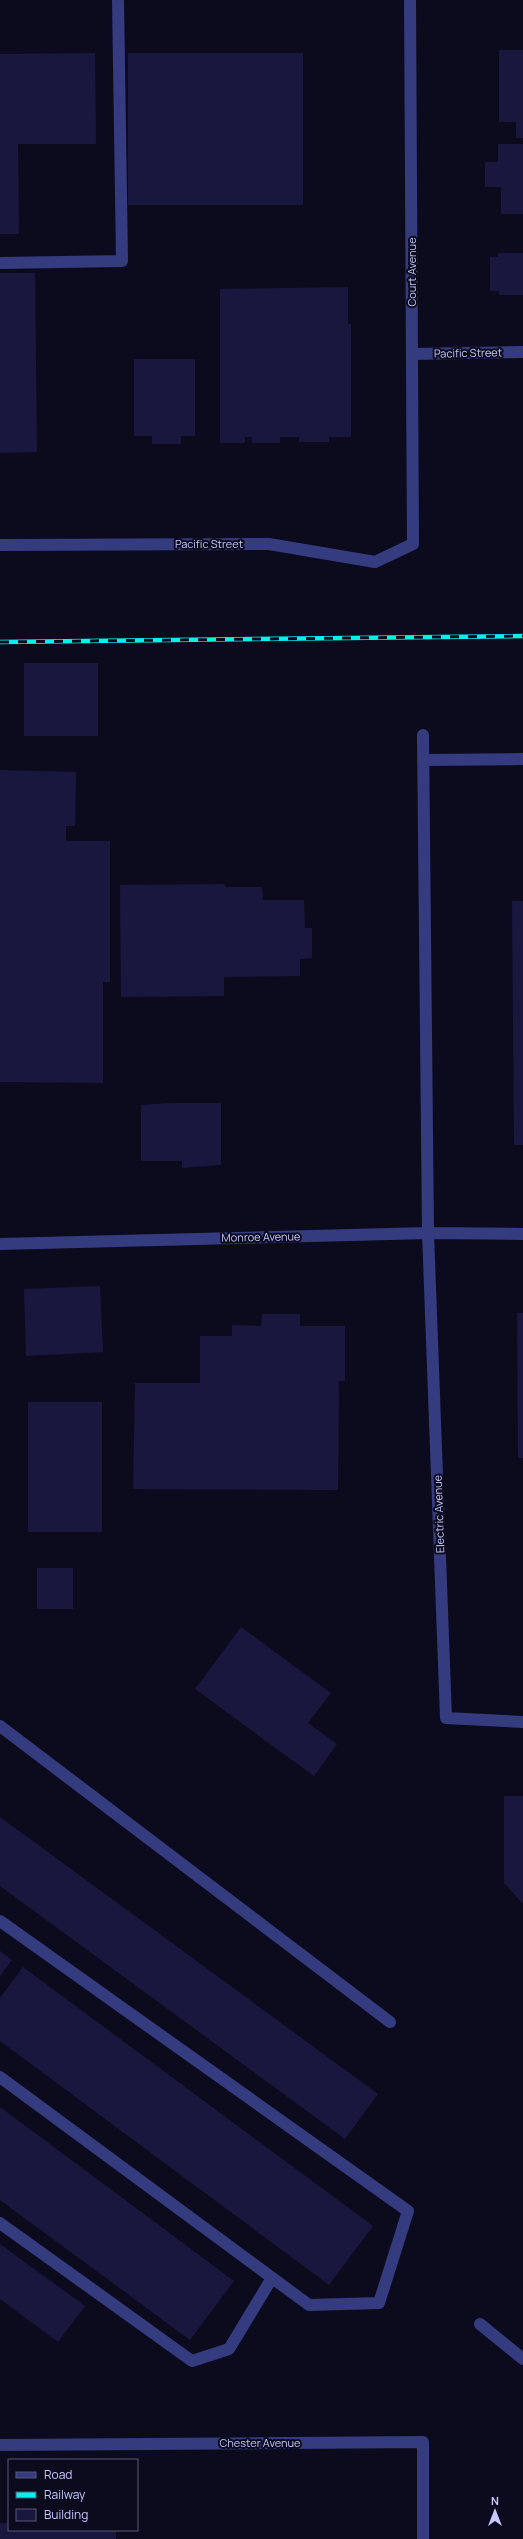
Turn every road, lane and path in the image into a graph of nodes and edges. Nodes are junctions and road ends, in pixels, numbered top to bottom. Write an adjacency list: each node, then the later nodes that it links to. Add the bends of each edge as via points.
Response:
1 (118, 0): 3 (street, via 122,261)
2 (410, 0): 5 (street, Court Avenue)
3 (0, 263)
4 (523, 352): 5 (street, Pacific Street)
5 (413, 354): 6 (street, Court Avenue)
6 (413, 544): 7 (street, Pacific Street, via 374,562 269,544)
7 (0, 545)
8 (422, 735): 10 (street)
9 (523, 759): 10 (street)
10 (423, 760): 11 (street)
11 (428, 1233): 12 (street, Monroe Avenue); 13 (street, Monroe Avenue); 14 (street, Electric Avenue, via 446,1718)
12 (523, 1234)
13 (0, 1244)
14 (523, 1722)
15 (0, 1726): 17 (street)
16 (0, 1922): 20 (street, via 408,2211 379,2303 309,2305)
17 (390, 2022)
18 (0, 2077): 20 (street)
19 (0, 2223): 20 (street, via 192,2361 229,2349)
20 (272, 2278)
21 (480, 2324): 22 (street)
22 (523, 2359)
23 (0, 2445): 24 (street, Chester Avenue, via 422,2442)
24 (423, 2539)

